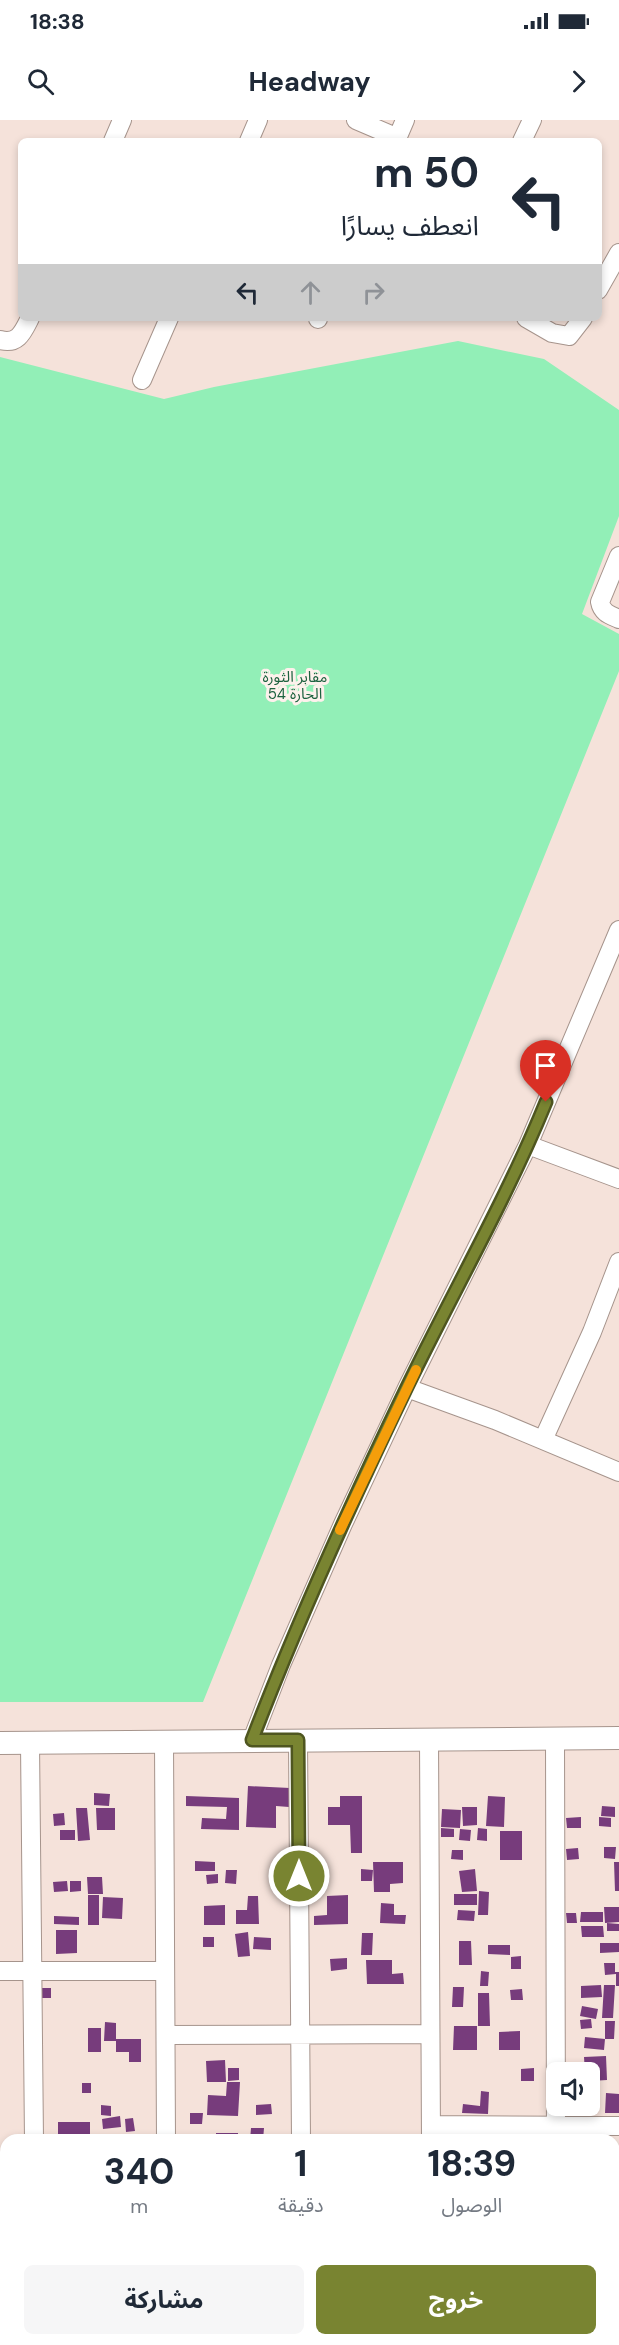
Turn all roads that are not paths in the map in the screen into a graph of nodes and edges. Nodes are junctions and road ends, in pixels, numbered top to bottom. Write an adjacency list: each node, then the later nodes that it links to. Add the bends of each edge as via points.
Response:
1 (122, 120): 6 (street)
2 (258, 120): 7 (street)
3 (356, 120): 8 (street)
4 (405, 120): 9 (street)
5 (532, 120): 10 (street)
6 (113, 138)
7 (250, 138)
8 (393, 138)
9 (398, 138)
10 (523, 138)
11 (619, 254): 12 (street)
12 (602, 283)
13 (29, 321): 17 (street, via 15,340)
14 (169, 321): 18 (street)
15 (531, 321): 16 (street, via 552,333 569,336)
16 (581, 321)
17 (0, 339)
18 (142, 380)
19 (619, 556): 20 (street, via 600,602 607,614)
20 (619, 619)
21 (619, 930): 22 (street)
22 (528, 1145): 23 (street); 25 (street)
23 (619, 1179)
24 (619, 1262): 26 (street)
25 (407, 1388): 26 (street); 31 (street, via 343,1524)
26 (543, 1440): 27 (street)
27 (619, 1472)
28 (555, 1738): 29 (main road); 30 (main road); 44 (street)
29 (619, 1738)
30 (429, 1739): 32 (main road); 40 (street)
31 (252, 1740): 32 (main road); 33 (main road)
32 (298, 1740): 39 (street)
33 (164, 1741): 35 (main road); 37 (street)
34 (0, 1743): 35 (main road)
35 (30, 1743): 38 (street)
36 (0, 1971): 38 (street)
37 (165, 1971): 38 (street); 41 (street)
38 (32, 1972): 45 (street)
39 (300, 2033): 40 (street); 41 (street); 47 (street)
40 (430, 2034): 43 (street)
41 (166, 2036): 46 (street)
42 (619, 2126): 44 (street)
43 (431, 2133): 44 (street)
44 (556, 2133)
45 (34, 2134)
46 (166, 2134)
47 (301, 2134)

